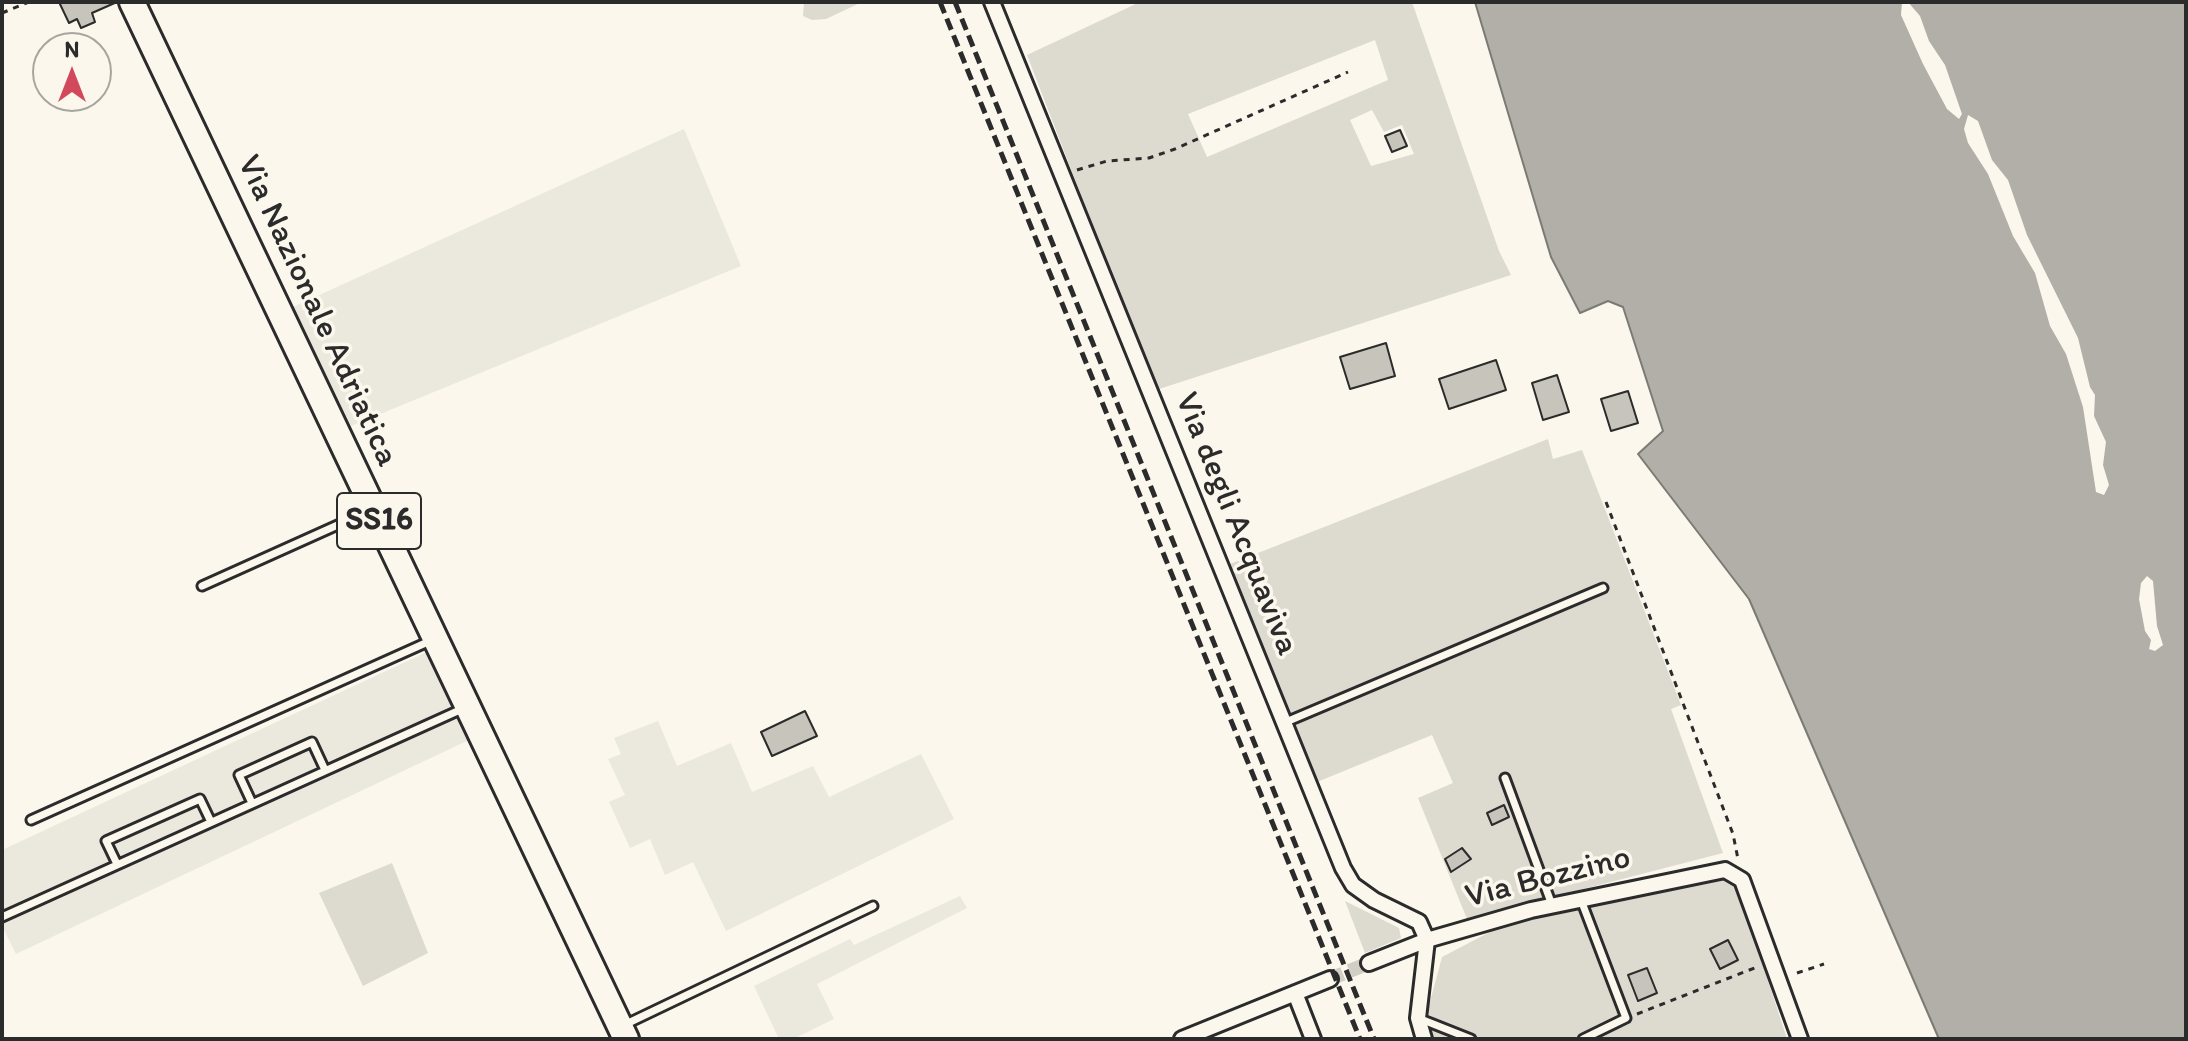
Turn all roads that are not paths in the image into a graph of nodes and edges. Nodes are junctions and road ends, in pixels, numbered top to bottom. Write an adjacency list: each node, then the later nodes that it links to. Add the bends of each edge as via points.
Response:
1 (132, 2): 3 (main road, Via Nazionale Adriatica / SS16)
2 (992, 2): 8 (street, Via degli Acquaviva)
3 (373, 510): 4 (lane); 6 (main road, Via Nazionale Adriatica / SS16)
4 (202, 586)
5 (1603, 588): 8 (lane)
6 (436, 639): 7 (main road, Via Nazionale Adriatica / SS16); 12 (lane)
7 (468, 706): 9 (lane); 24 (main road, Via Nazionale Adriatica / SS16)
8 (1286, 722): 19 (street, Via degli Acquaviva, via 1353,885 1419,922)
9 (325, 770): 11 (lane); 11 (lane, via 312,742 239,775)
10 (1505, 778): 16 (lane)
11 (252, 803): 13 (lane)
12 (31, 820)
13 (211, 822): 14 (lane); 14 (lane, via 200,799 106,841)
14 (117, 864): 18 (lane)
15 (1581, 898): 16 (street, Via Bozzino); 29 (lane, via 1626,1018); 30 (street, Via Bozzino, via 1719,870 1738,877)
16 (1552, 905): 19 (street, Via Bozzino)
17 (873, 906): 24 (lane)
18 (2, 917)
19 (1427, 940): 20 (street, Via Bozzino); 23 (street)
20 (1369, 963)
21 (1330, 979): 22 (street)
22 (1295, 993): 25 (street); 26 (street)
23 (1418, 1018): 27 (street); 28 (lane)
24 (623, 1033)
25 (1182, 1039)
26 (1313, 1039)
27 (1424, 1039)
28 (1471, 1039)
29 (1583, 1039)
30 (1800, 1039)

